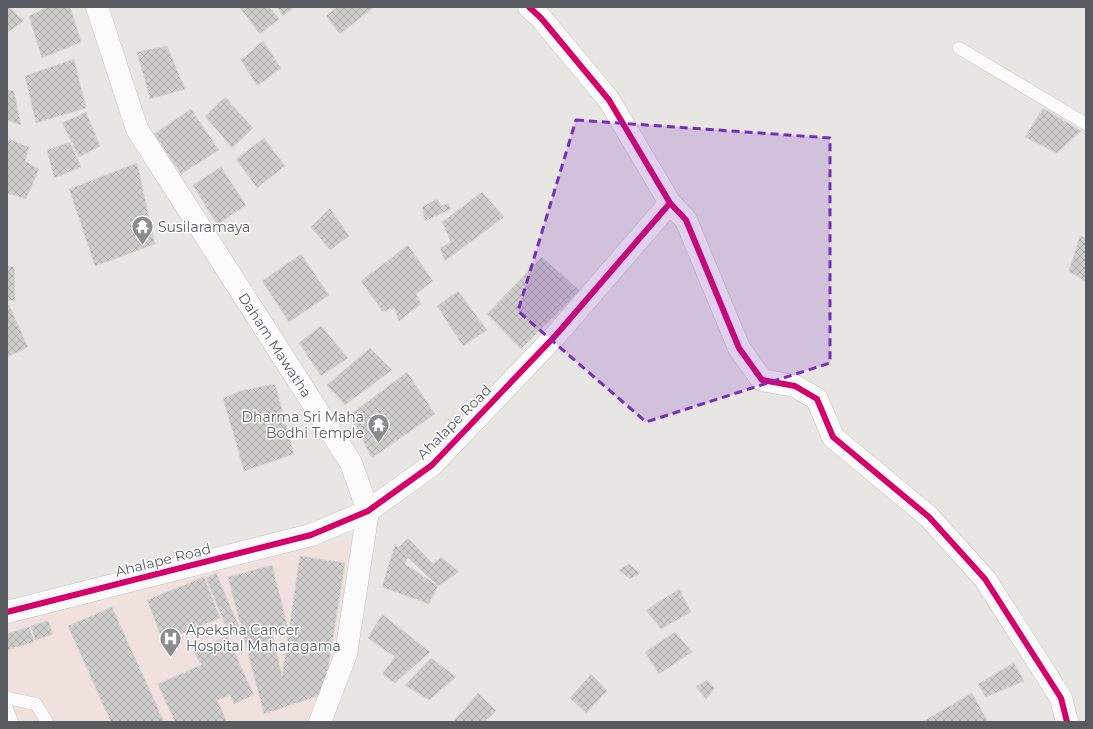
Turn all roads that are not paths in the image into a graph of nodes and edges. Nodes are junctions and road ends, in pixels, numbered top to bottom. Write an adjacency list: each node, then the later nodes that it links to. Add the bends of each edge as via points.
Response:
1 (97, 7): 6 (street, Daham Mawatha, via 137,129 351,463)
2 (529, 7): 5 (street, via 609,100)
3 (959, 48): 4 (lane)
4 (1086, 124)
5 (670, 203): 6 (street, Ahalape Road, via 556,335 432,464); 13 (street, via 686,220 739,348 762,380 795,386 817,399 833,437 929,517 985,579 1061,698)
6 (368, 511): 7 (street, Ahalape Road, via 311,536); 12 (street, Daham Mawatha, via 346,654)
7 (7, 612)
8 (7, 698): 11 (lane, via 36,704)
9 (7, 709): 10 (lane)
10 (12, 722)
11 (47, 722)
12 (320, 722)
13 (1067, 722)

